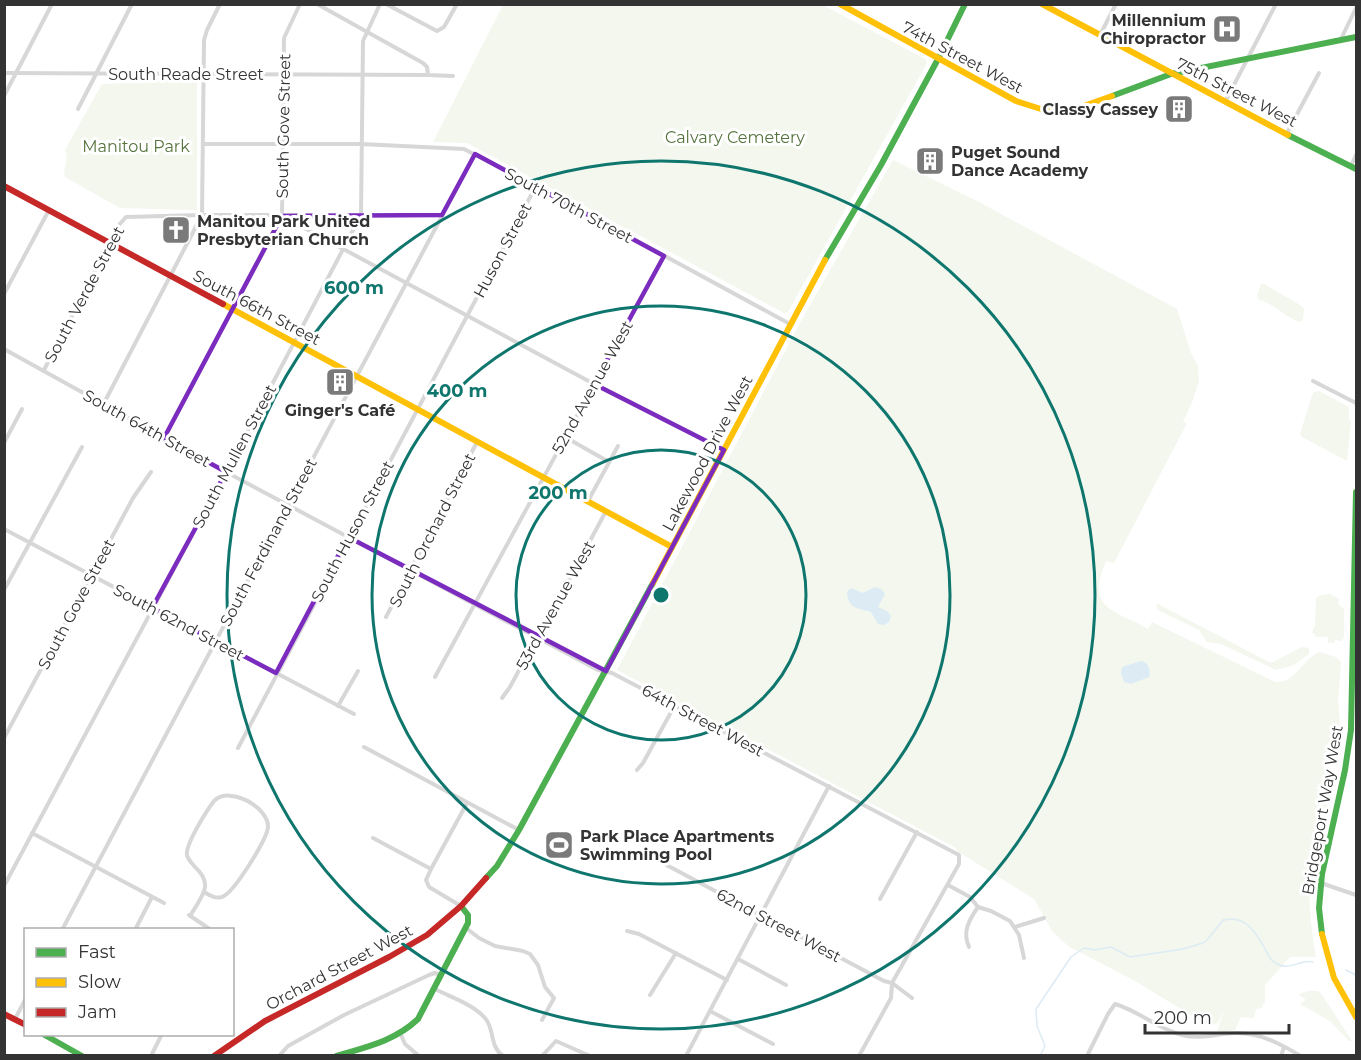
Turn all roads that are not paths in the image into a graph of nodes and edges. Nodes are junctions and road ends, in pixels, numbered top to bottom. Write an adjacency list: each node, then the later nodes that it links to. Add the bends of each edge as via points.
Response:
1 (52, 4): 23 (street)
2 (132, 4): 27 (street)
3 (220, 4): 24 (street, via 206,34)
4 (300, 4): 25 (street, South Gove Street, via 284,38)
5 (317, 4): 15 (street)
6 (380, 4): 15 (street, South Mullen Street)
7 (386, 4): 8 (street, via 440,30)
8 (457, 4)
9 (840, 4): 20 (main road, 74th Street West)
10 (965, 4): 20 (main road, Lakewood Drive West)
11 (1042, 4): 16 (main road, 75th Street West)
12 (1116, 4): 16 (street)
13 (1276, 4): 19 (street)
14 (1356, 8): 18 (street)
15 (366, 31): 26 (street, South Mullen Street); 29 (street, via 423,63)
16 (1100, 35): 28 (main road, 75th Street West)
17 (1356, 37): 18 (main road)
18 (1340, 40): 19 (main road)
19 (1248, 57): 28 (main road); 32 (street)
20 (938, 59): 28 (main road, 74th Street West, via 1016,101 1044,110 1078,108); 56 (main road, Lakewood Drive West, via 894,144)
21 (1319, 72): 34 (street)
22 (4, 73): 23 (street, South Reade Street)
23 (17, 73): 27 (street, South Reade Street); 31 (street)
24 (203, 73): 25 (street, South Reade Street); 27 (street, South Reade Street); 35 (street)
25 (284, 73): 26 (street, South Reade Street); 36 (street, South Gove Street)
26 (362, 73): 29 (street, South Reade Street); 37 (street, South Mullen Street)
27 (95, 74): 33 (street)
28 (1171, 74): 32 (main road, 75th Street West)
29 (428, 75): 30 (street, South Reade Street)
30 (453, 76)
31 (4, 96)
32 (1224, 102): 34 (main road, 75th Street West)
33 (78, 109)
34 (1287, 134): 40 (main road, 75th Street West)
35 (203, 144): 36 (street, South 70th Street); 44 (street)
36 (282, 144): 37 (street, South 70th Street); 47 (street, South Gove Street)
37 (361, 144): 38 (street, South 70th Street, via 459,148); 45 (street, South Mullen Street)
38 (475, 154): 42 (street, South 70th Street); 46 (street, South Ferdinand Street)
39 (1356, 155): 40 (street)
40 (1354, 168)
41 (4, 186): 43 (main road, South 66th Street)
42 (536, 186): 50 (street, South 70th Street); 55 (street, Huson Street)
43 (49, 210): 48 (main road, South 66th Street); 53 (street)
44 (202, 215): 47 (street); 48 (street, South Verde Street, via 130,216 124,219); 51 (street)
45 (361, 215): 46 (street); 47 (street); 49 (street, South Mullen Street)
46 (442, 215): 52 (street, South Ferdinand Street)
47 (282, 216): 49 (street); 54 (street, South Gove Street)
48 (110, 243): 51 (main road, South 66th Street); 59 (street, South Verde Street)
49 (344, 248): 52 (street); 57 (street, South Mullen Street)
50 (664, 256): 56 (street, South 70th Street); 62 (street, 52nd Avenue West)
51 (171, 277): 54 (main road, South 66th Street); 64 (street)
52 (407, 282): 55 (street); 60 (street, South Ferdinand Street)
53 (4, 294)
54 (233, 310): 57 (main road, South 66th Street); 68 (street, South Gove Street)
55 (467, 314): 62 (street); 66 (street, South Huson Street)
56 (790, 324): 73 (main road, Lakewood Drive West)
57 (294, 342): 60 (main road, South 66th Street); 76 (street, South Mullen Street)
58 (4, 349): 59 (street, South 64th Street)
59 (44, 370): 64 (street, South 64th Street)
60 (357, 376): 66 (main road, South 66th Street); 80 (street, South Ferdinand Street)
61 (1313, 381): 63 (street)
62 (594, 384): 67 (street, 52nd Avenue West); 73 (street)
63 (1356, 403)
64 (104, 404): 68 (street, South 64th Street)
65 (22, 409): 70 (street)
66 (417, 409): 69 (main road, South 66th Street); 83 (street, South Huson Street)
67 (565, 437): 74 (street); 77 (street, 52nd Avenue West)
68 (165, 438): 76 (street, South 64th Street)
69 (478, 442): 77 (main road, South 66th Street); 86 (street, South Orchard Street)
70 (4, 443)
71 (618, 446): 74 (street)
72 (82, 447): 84 (street)
73 (724, 450): 85 (main road, Lakewood Drive West)
74 (609, 462): 79 (street)
75 (151, 472): 87 (street, South Gove Street)
76 (226, 472): 80 (street, South 64th Street); 91 (street, South Mullen Street)
77 (543, 477): 79 (main road, South 66th Street); 90 (street, 52nd Avenue West)
78 (1356, 492): 116 (main road, Bridgeport Way West, via 1351,730)
79 (588, 502): 81 (main road, South 66th Street)
80 (288, 505): 83 (street, South 64th Street); 94 (street, South Ferdinand Street)
81 (606, 511): 85 (main road, South 66th Street); 93 (street, 53rd Avenue West)
82 (4, 529): 84 (street, South 62nd Street)
83 (348, 537): 86 (street, South 64th Street); 97 (street, South Huson Street)
84 (30, 543): 87 (street, South 62nd Street); 88 (street)
85 (672, 547): 96 (main road, Lakewood Drive West)
86 (410, 569): 89 (street, South 64th Street); 92 (street, South Orchard Street)
87 (91, 576): 91 (street, South 62nd Street); 103 (street, South Gove Street)
88 (4, 590)
89 (449, 591): 90 (street, 64th Street West)
90 (473, 604): 93 (street, 64th Street West); 98 (street, 52nd Avenue West)
91 (152, 608): 94 (street, South 62nd Street); 111 (street, South Mullen Street)
92 (386, 617)
93 (538, 638): 96 (street, 64th Street West); 99 (street, 53rd Avenue West)
94 (215, 641): 97 (street, South 62nd Street); 114 (street, South Ferdinand Street)
95 (358, 671): 101 (street)
96 (606, 671): 100 (street, 64th Street West); 109 (main road, Lakewood Drive West)
97 (276, 673): 101 (street, South 62nd Street); 105 (street, South Huson Street)
98 (435, 678)
99 (502, 698)
100 (675, 705): 106 (street); 107 (street, 64th Street West)
101 (338, 706): 102 (street, South 62nd Street)
102 (354, 714)
103 (4, 738)
104 (364, 747): 108 (street)
105 (237, 748)
106 (637, 770)
107 (829, 786): 110 (street, 64th Street West); 126 (street)
108 (467, 803): 109 (street); 115 (street)
109 (519, 830): 124 (main road, Lakewood Drive West, via 497,866)
110 (917, 832): 117 (street, 64th Street West, via 960,857); 122 (street)
111 (32, 834): 114 (street); 118 (street, South Mullen Street)
112 (373, 838): 115 (street)
113 (644, 854): 126 (street, 62nd Street West)
114 (95, 866): 121 (street); 129 (street, South Ferdinand Street)
115 (431, 869): 124 (street, via 426,880 429,887)
116 (1320, 883): 120 (street); 148 (main road, Bridgeport Way West, via 1320,921 1327,958)
117 (948, 885): 125 (street, via 970,897); 140 (street)
118 (4, 886)
119 (204, 892): 119 (street, via 206,879 188,860 187,849 214,801 221,795 233,795 262,813 267,830 234,888 221,897); 131 (street, via 189,915)
120 (1356, 895)
121 (153, 897): 123 (street); 130 (street)
122 (880, 899)
123 (164, 903)
124 (461, 906): 132 (main road, via 469,917); 159 (main road, Orchard Street West, via 413,944 265,1021)
125 (978, 907): 128 (street, via 1008,919); 134 (street, via 966,928)
126 (761, 916): 137 (street); 140 (street, 62nd Street West)
127 (1044, 918): 128 (street)
128 (1015, 927): 136 (street)
129 (63, 928)
130 (136, 928)
131 (208, 928)
132 (465, 928): 138 (main road); 150 (street, via 491,945 523,951 533,957 554,998)
133 (627, 931): 135 (street)
134 (969, 947)
135 (676, 953): 139 (street); 143 (street)
136 (1024, 958)
137 (738, 959): 139 (street); 141 (street)
138 (441, 975): 142 (main road); 160 (street, via 433,973 375,999 288,1046)
139 (727, 980): 146 (street)
140 (892, 983): 144 (street, 62nd Street West); 167 (street, via 891,998)
141 (786, 985)
142 (435, 989): 152 (main road, via 420,1017); 163 (street, via 485,1018 494,1047)
143 (650, 995)
144 (912, 998)
145 (24, 1002): 149 (street)
146 (710, 1011): 155 (street); 166 (street)
147 (4, 1014): 149 (main road)
148 (1356, 1017)
149 (14, 1019): 151 (main road)
150 (542, 1020)
151 (24, 1024)
152 (401, 1035): 161 (main road); 162 (street)
153 (45, 1036): 157 (main road)
154 (161, 1036): 158 (street)
155 (773, 1044)
156 (1284, 1047): 168 (street, via 1266,1037 1246,1033 1185,1036 1116,1005); 169 (street); 170 (street)
157 (82, 1056)
158 (151, 1056)
159 (214, 1056)
160 (279, 1056)
161 (336, 1056)
162 (419, 1056)
163 (502, 1056)
164 (542, 1056): 165 (street, via 555,1041)
165 (590, 1056)
166 (686, 1056)
167 (859, 1056)
168 (1087, 1056)
169 (1281, 1056)
170 (1301, 1056)

